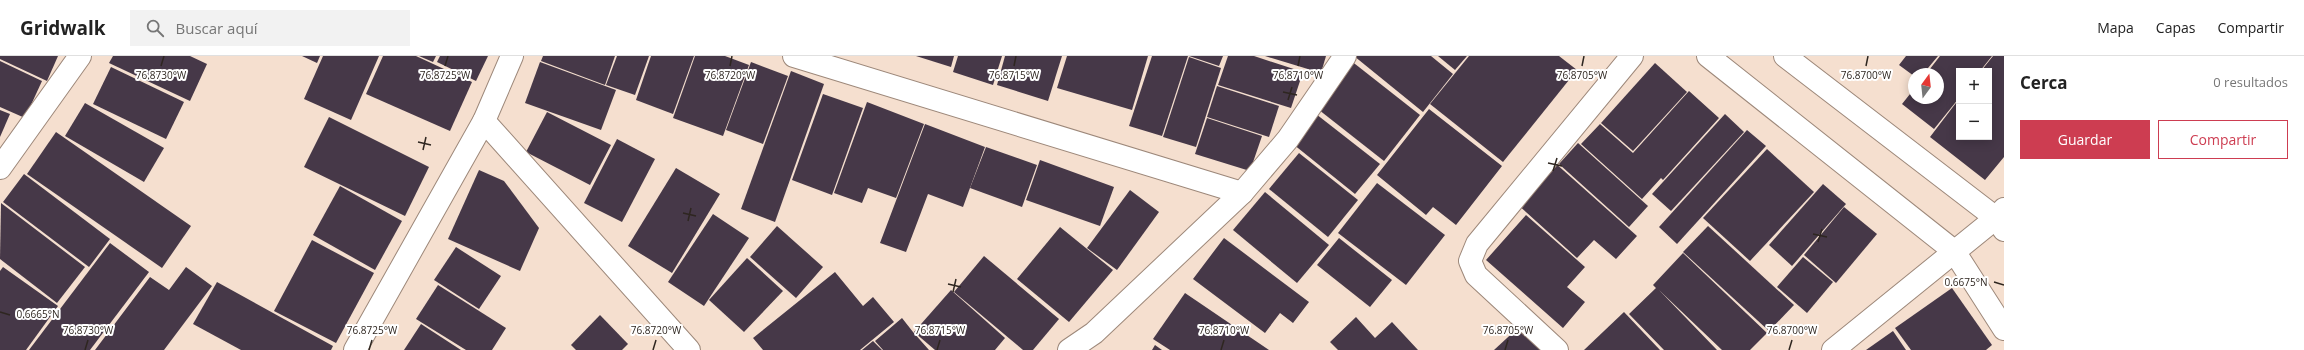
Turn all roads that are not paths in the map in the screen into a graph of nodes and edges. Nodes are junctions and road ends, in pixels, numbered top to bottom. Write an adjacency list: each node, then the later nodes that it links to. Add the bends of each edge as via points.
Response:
1 (80, 56): 9 (street)
2 (512, 56): 8 (street)
3 (794, 56): 10 (street)
4 (1345, 56): 10 (street, via 1288,139)
5 (1632, 56): 17 (street, via 1477,244 1470,261 1476,275)
6 (1708, 56): 12 (street)
7 (1785, 56): 11 (street)
8 (484, 120): 14 (street); 15 (street)
9 (0, 168)
10 (1242, 193): 16 (street, via 1094,332)
11 (2001, 219): 12 (street)
12 (1954, 251): 13 (street); 18 (street)
13 (2004, 329)
14 (355, 350)
15 (689, 350)
16 (1069, 350)
17 (1557, 350)
18 (1834, 350)

